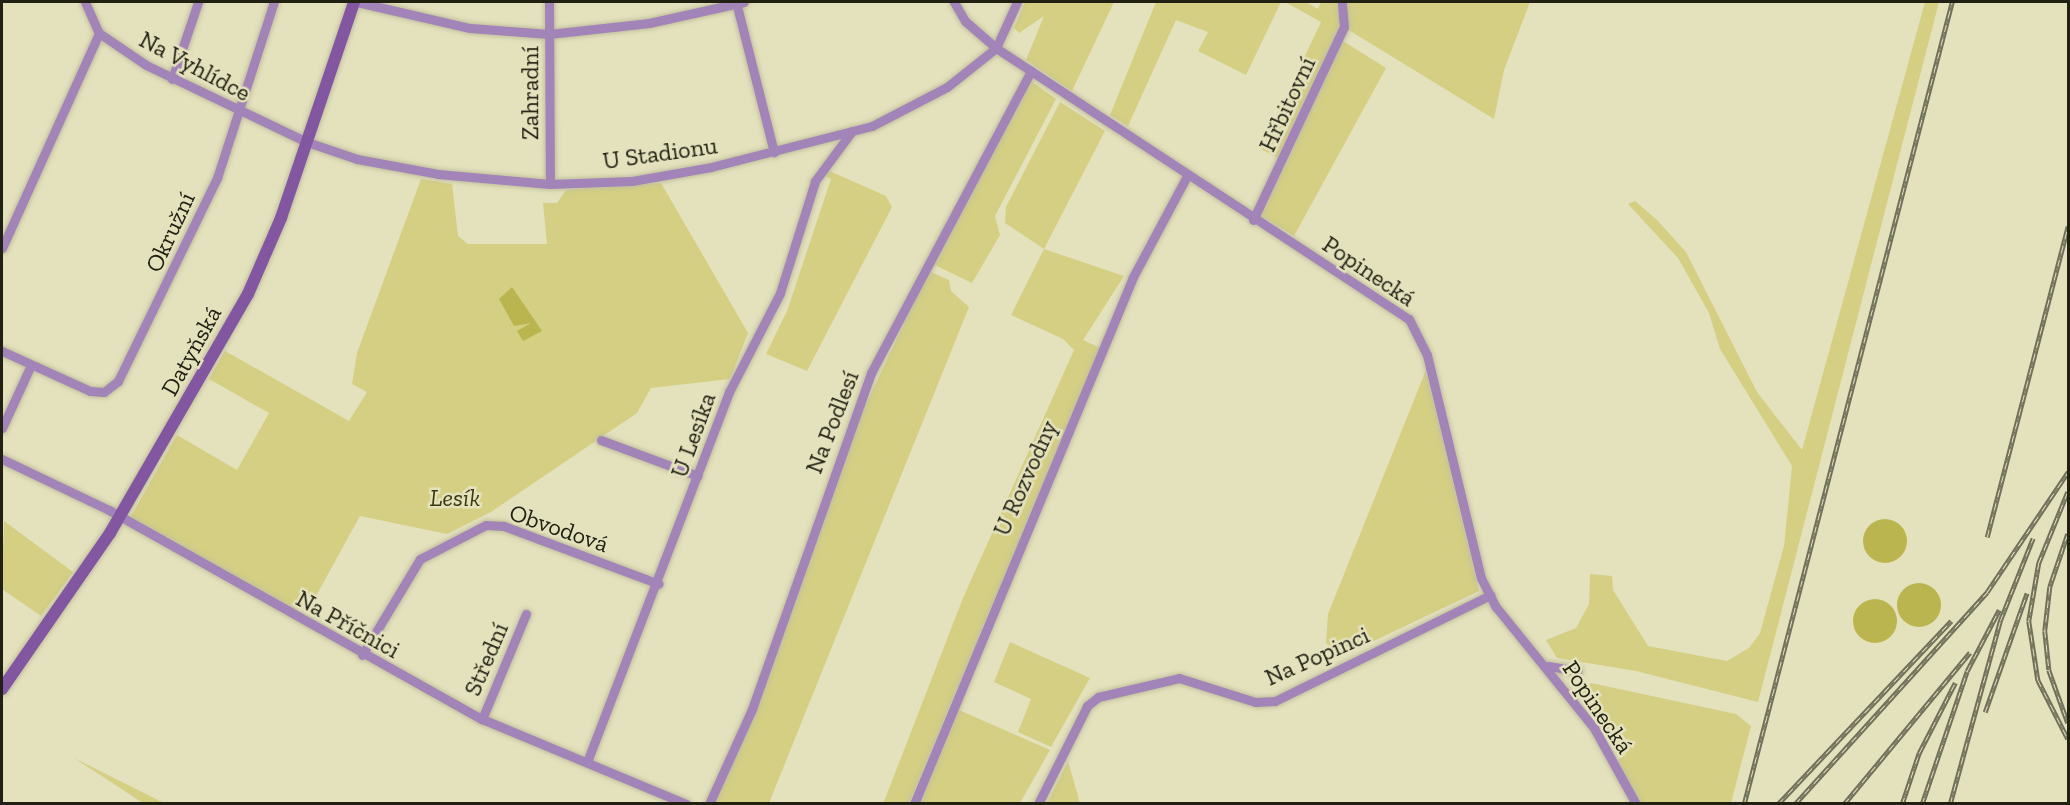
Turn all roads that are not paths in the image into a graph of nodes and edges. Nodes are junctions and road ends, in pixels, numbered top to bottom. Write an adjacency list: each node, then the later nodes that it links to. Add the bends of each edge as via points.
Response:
1 (85, 2): 10 (street)
2 (198, 2): 14 (street)
3 (274, 2): 15 (street, Okružní)
4 (355, 2): 11 (street, via 470,28); 17 (main road, Datyňská)
5 (549, 2): 11 (street, Zahradní)
6 (739, 2): 11 (street, via 638,25); 18 (street)
7 (954, 2): 12 (street, Popinecká, via 965,21)
8 (1017, 2): 12 (street)
9 (1342, 2): 21 (street, Hřbitovní, via 1344,27)
10 (99, 33): 14 (street, Na Vyhlídce); 22 (street)
11 (549, 34): 20 (street, Zahradní)
12 (996, 48): 13 (street, Popinecká); 16 (street, U Stadionu, via 946,87)
13 (1031, 72): 19 (street, Popinecká); 40 (street, Na Podlesí, via 872,373 752,709)
14 (172, 79): 15 (street, Na Vyhlídce)
15 (238, 113): 17 (street, Na Vyhlídce); 24 (street, Okružní, via 208,198 118,381 104,392 90,391)
16 (852, 131): 18 (street, U Stadionu); 28 (street, U Lesíka, via 816,181 780,293 729,392)
17 (307, 142): 20 (street, U Stadionu, via 357,159 438,174); 29 (main road, Datyňská, via 248,294)
18 (774, 152): 20 (street, U Stadionu, via 632,181)
19 (1187, 176): 21 (street, Popinecká); 41 (street, U Rozvodny, via 1133,277 983,627)
20 (550, 184)
21 (1254, 220): 31 (street, Popinecká, via 1400,310 1416,330)
22 (2, 248)
23 (2, 351): 24 (street, Okružní)
24 (31, 365): 25 (street)
25 (2, 428)
26 (601, 440): 28 (street)
27 (2, 459): 29 (street, Na Příčnici)
28 (699, 476): 30 (street, U Lesíka)
29 (120, 517): 33 (street, Na Příčnici); 36 (main road, Datyňská)
30 (659, 584): 33 (street, Obvodová, via 504,526 486,525 420,559); 38 (street, U Lesíka)
31 (1490, 595): 34 (street, Popinecká); 42 (street, Na Popinci, via 1275,701 1255,702 1179,678 1098,697 1087,706)
32 (526, 614): 37 (street, Střední)
33 (362, 655): 37 (street, Na Příčnici)
34 (1548, 666): 35 (street); 43 (street, Popinecká, via 1594,728)
35 (1578, 671)
36 (2, 689)
37 (482, 719): 38 (street, Na Příčnici)
38 (587, 762): 39 (street, Na Příčnici)
39 (686, 804)
40 (709, 804)
41 (914, 804)
42 (1038, 804)
43 (1636, 804)

